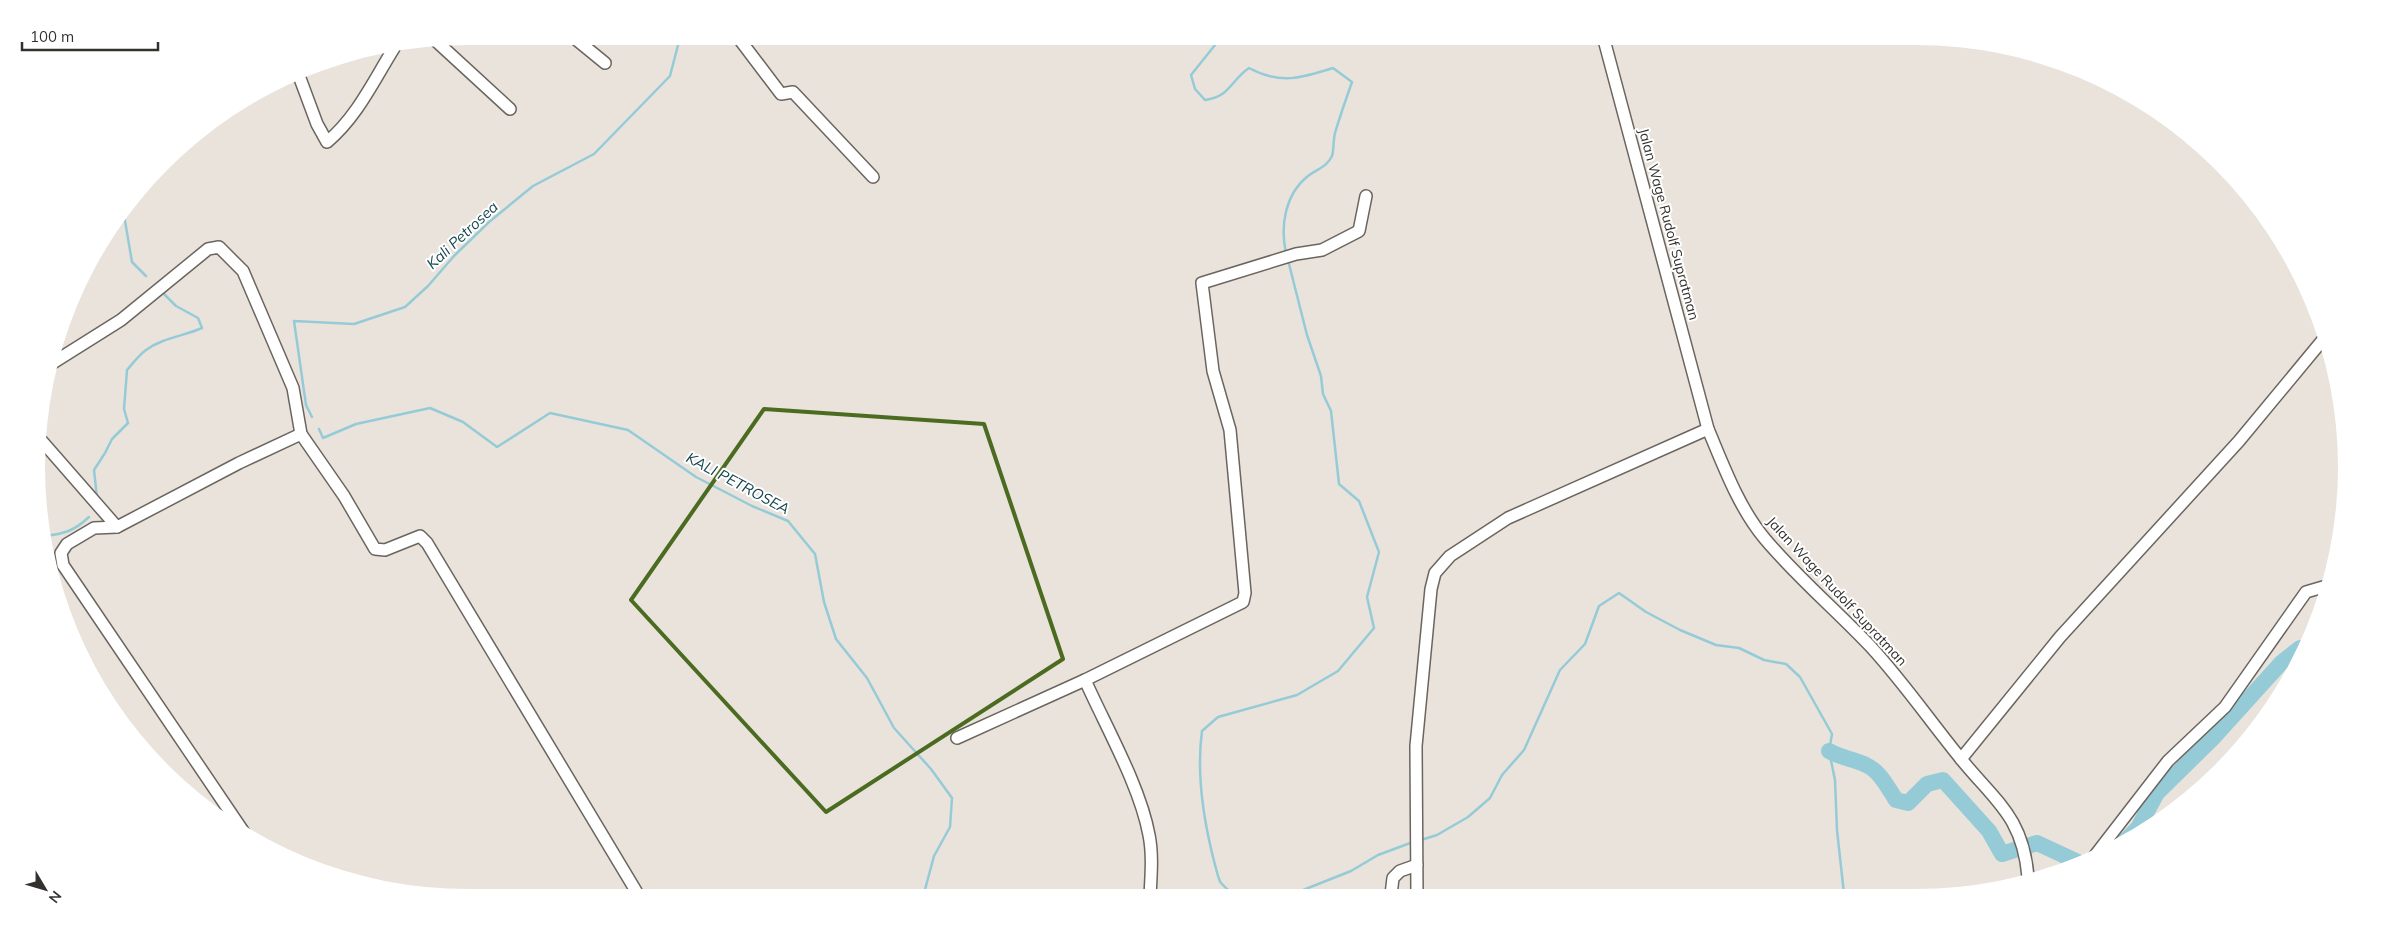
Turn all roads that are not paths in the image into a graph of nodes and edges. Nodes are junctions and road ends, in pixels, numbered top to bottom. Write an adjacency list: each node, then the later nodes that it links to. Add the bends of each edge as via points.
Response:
1 (583, 45): 6 (street)
2 (744, 45): 9 (street, via 781,94 793,92)
3 (1605, 45): 13 (street, Jalan Wage Rudolf Supratman)
4 (441, 46): 8 (street)
5 (391, 52): 7 (street, via 370,92 327,142)
6 (605, 63)
7 (300, 80)
8 (510, 109)
9 (873, 177)
10 (1366, 196): 18 (street, via 1360,231 1322,250 1296,254 1202,283 1213,371 1230,430 1245,598 1238,606)
11 (2320, 344): 20 (street, via 2239,441 2060,637)
12 (59, 359): 14 (street, via 121,320 208,249 219,247 243,271 256,300 293,388)
13 (1708, 429): 20 (street, Jalan Wage Rudolf Supratman, via 1734,489 1765,539 1911,692); 23 (street, via 1508,518 1441,564 1432,581 1417,736)
14 (301, 434): 16 (street); 25 (street, via 344,496 375,549 386,550 420,536 427,543)
15 (46, 445): 16 (street)
16 (117, 527): 21 (street, via 94,528 67,544 61,553 63,565)
17 (2321, 588): 22 (street, via 2306,592 2225,707 2168,761)
18 (1085, 680): 19 (street); 26 (street, via 1144,817 1151,850)
19 (957, 738)
20 (1961, 759): 24 (street, Jalan Wage Rudolf Supratman, via 2008,812 2020,834)
21 (235, 819)
22 (2102, 845)
23 (1417, 861): 27 (street, via 1393,878); 28 (street)
24 (2028, 874)
25 (635, 889)
26 (1150, 889)
27 (1392, 889)
28 (1417, 889)

